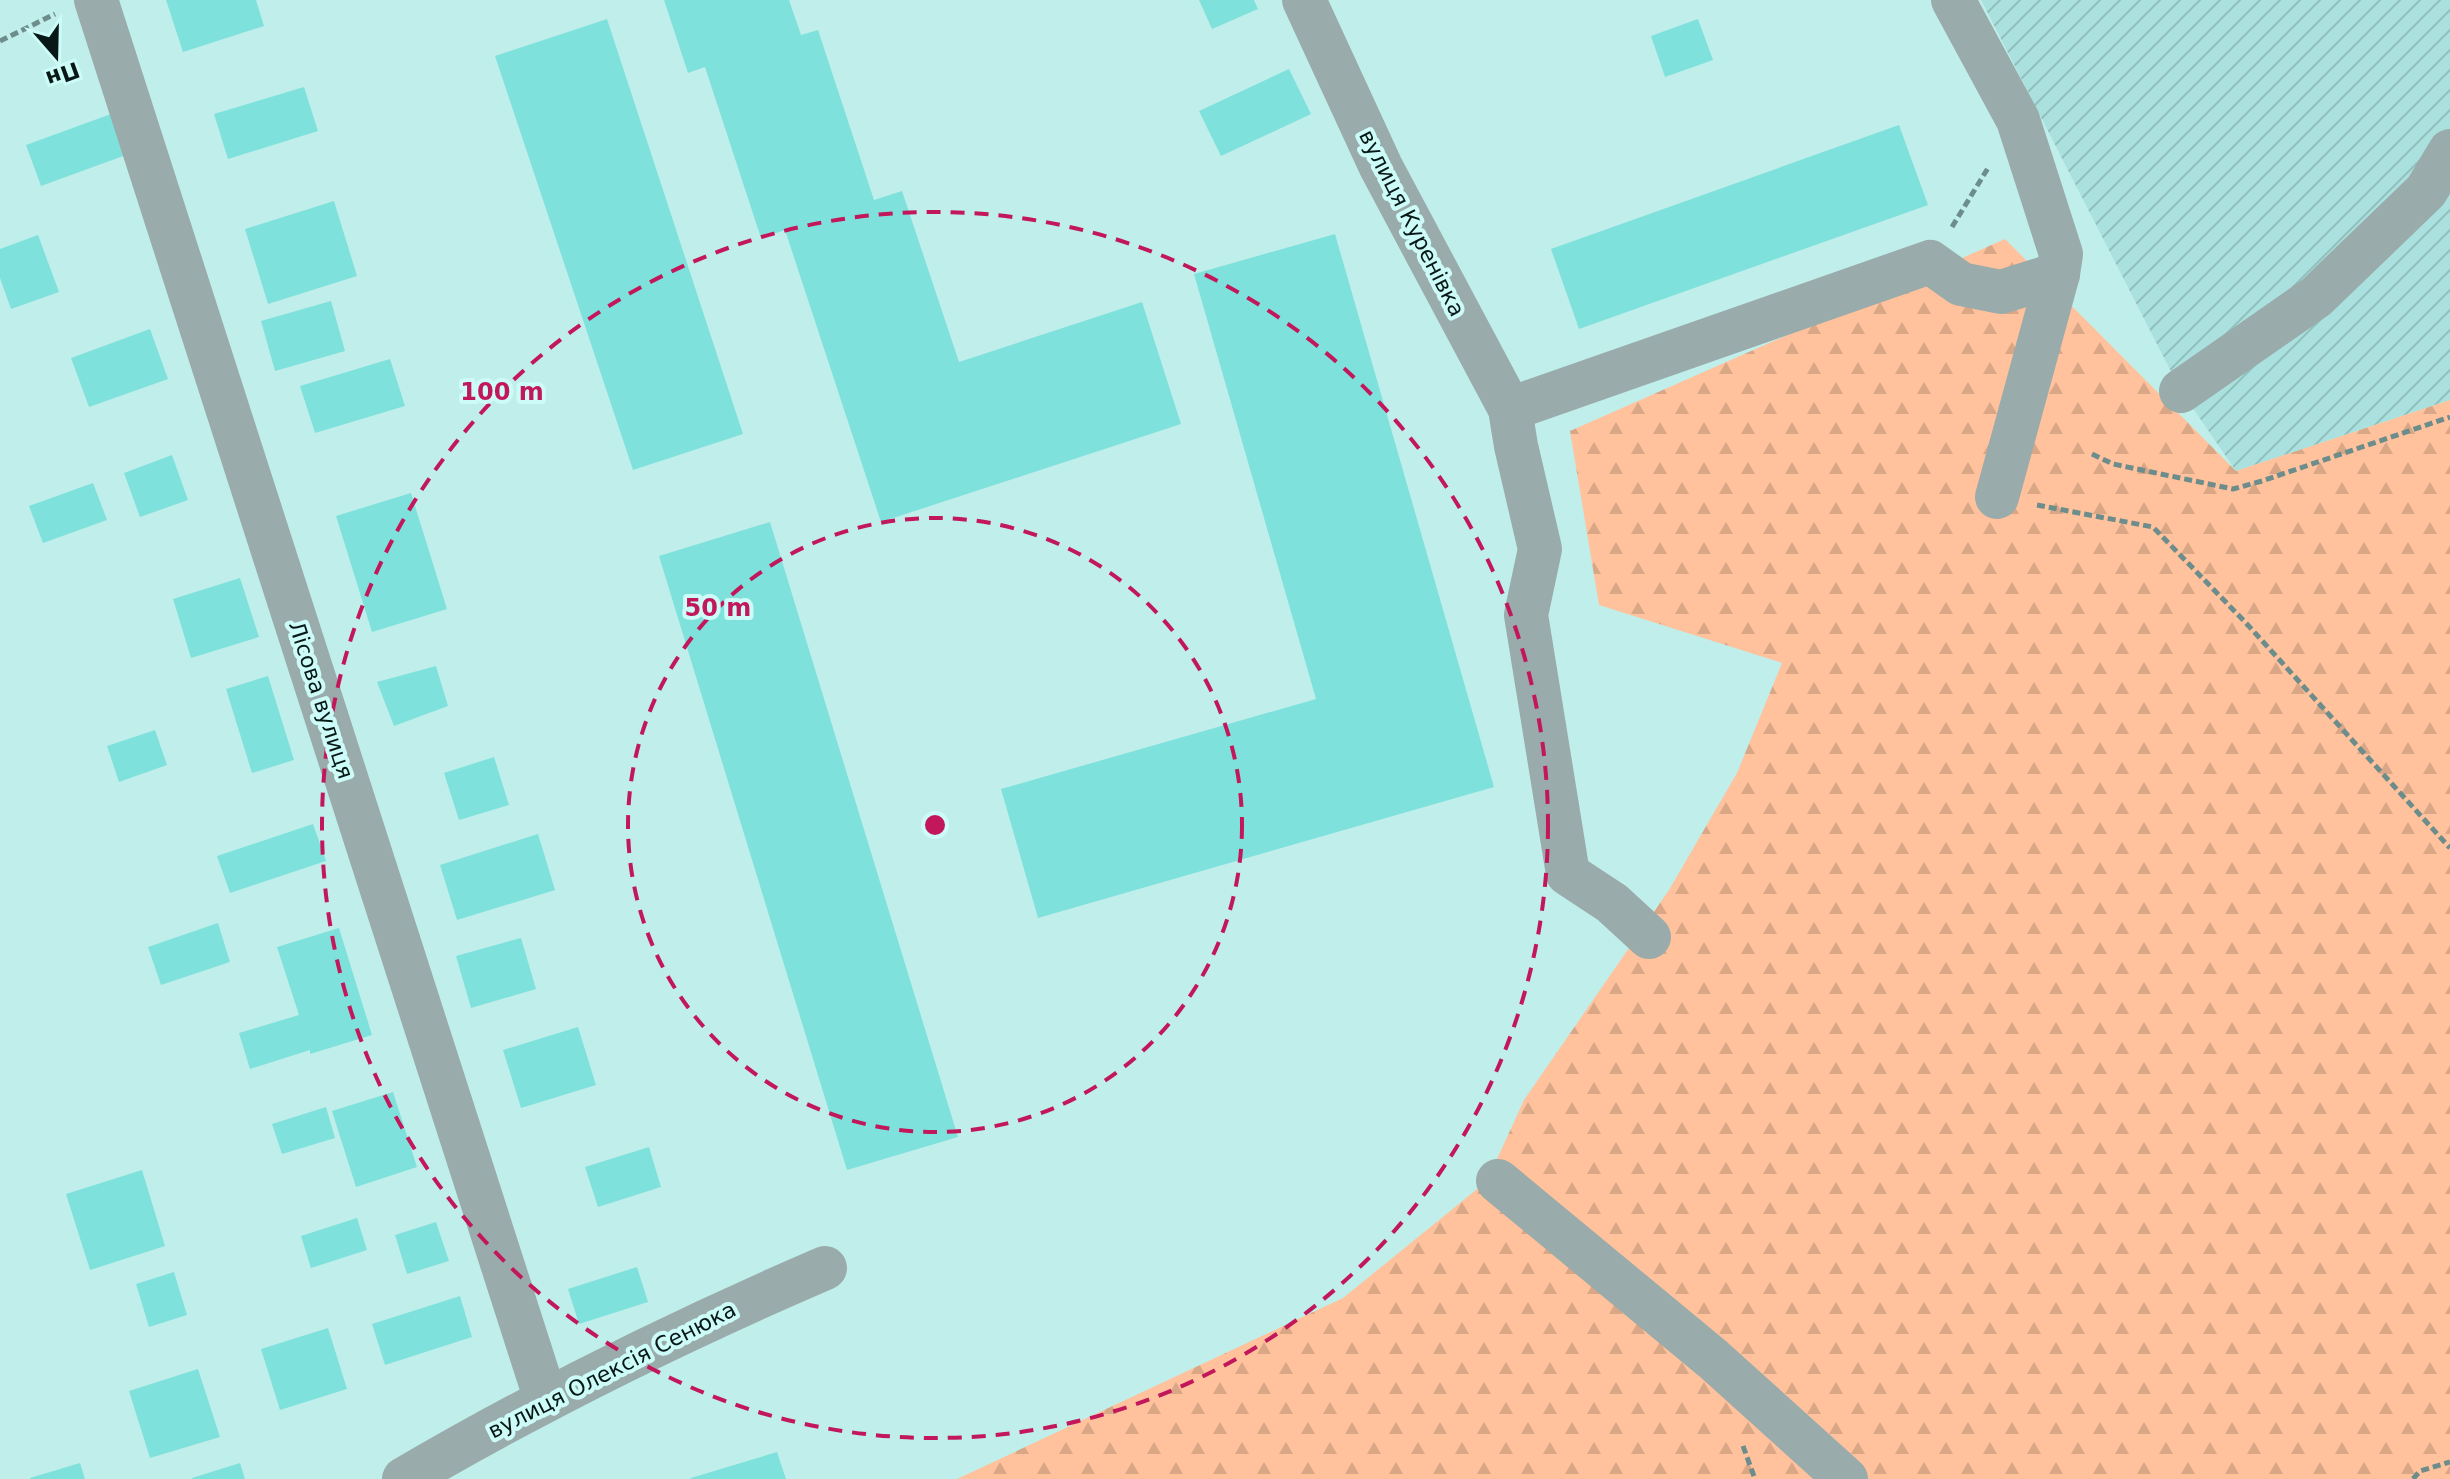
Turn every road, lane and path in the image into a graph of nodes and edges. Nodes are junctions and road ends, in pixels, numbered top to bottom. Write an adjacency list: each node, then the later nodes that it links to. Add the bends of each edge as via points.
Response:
1 (1304, 0): 11 (street, вулиця Куренівка, via 1381,167)
2 (1953, 0): 5 (street)
3 (76, 7): 4 (path); 18 (street, Лісова вулиця)
4 (0, 41)
5 (2018, 120): 7 (path); 8 (street, via 2061,254)
6 (2450, 151): 9 (street, via 2426,191 2316,297)
7 (1930, 262): 8 (street, via 1961,284 2001,292); 11 (street)
8 (2058, 274): 13 (street)
9 (2181, 391)
10 (2450, 417): 12 (path, via 2233,489 2113,464)
11 (1513, 428): 15 (street, вулиця Куренівка, via 1540,549 1526,615 1568,874 1612,903)
12 (2092, 454)
13 (1997, 497): 14 (path, via 2153,527)
14 (2450, 848)
15 (1649, 937)
16 (1498, 1181): 21 (street, via 1713,1359)
17 (825, 1268): 18 (street, вулиця Олексія Сенюка)
18 (546, 1400): 20 (street, вулиця Олексія Сенюка)
19 (2450, 1462): 22 (path, via 2420,1471)
20 (404, 1479)
21 (1846, 1479)
22 (2413, 1479)

